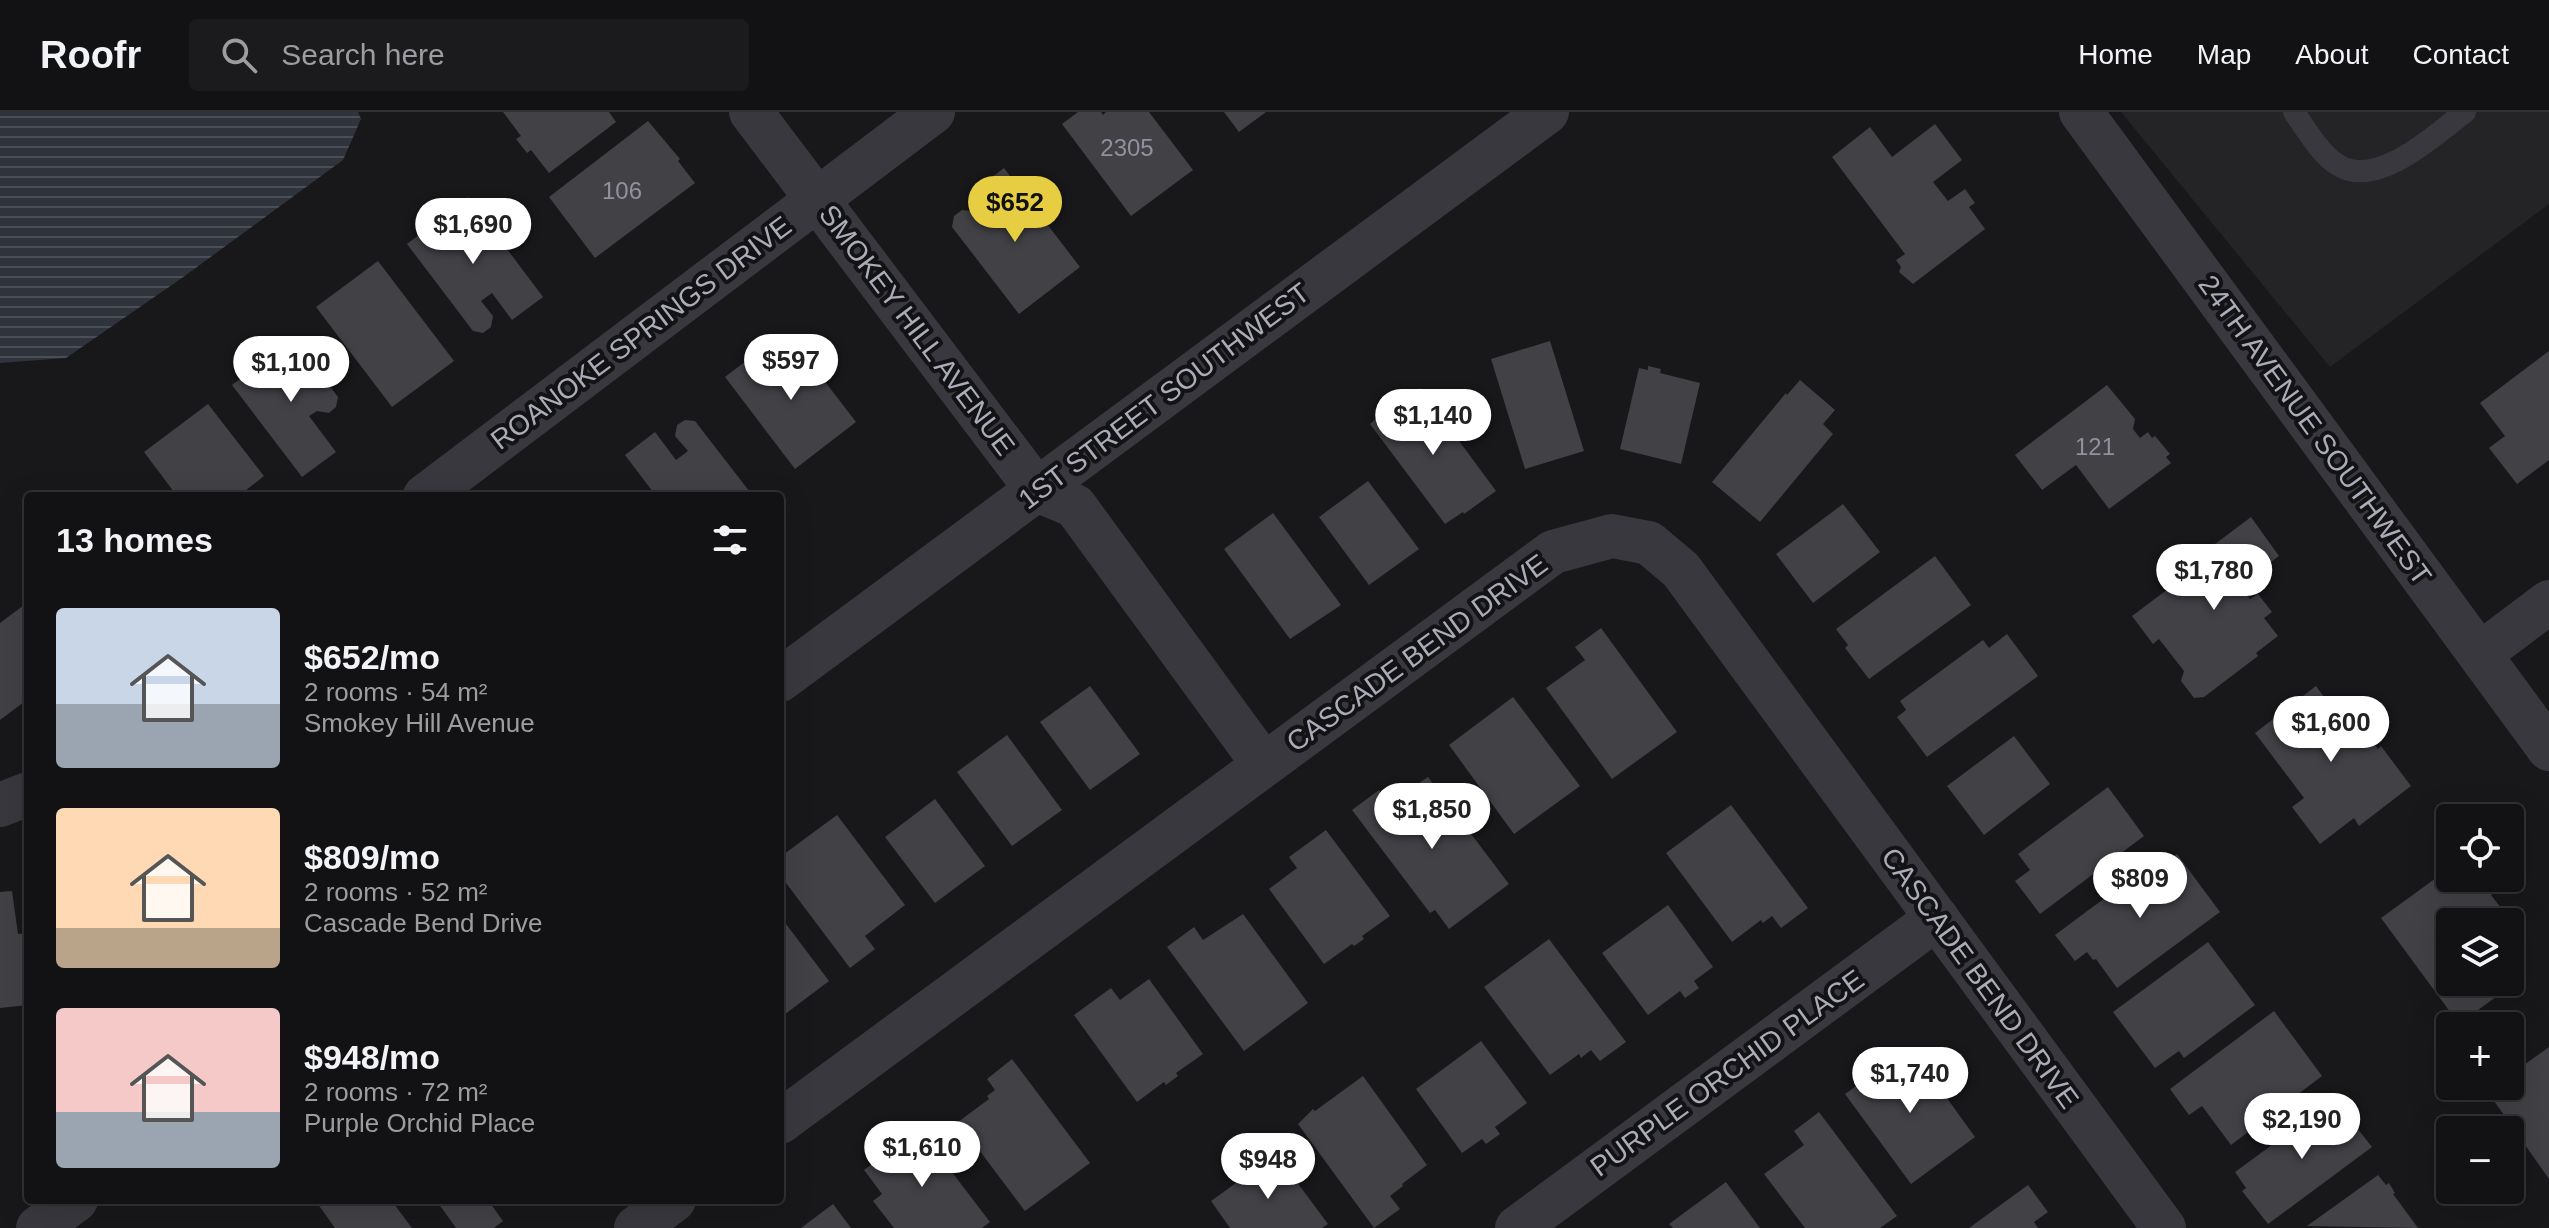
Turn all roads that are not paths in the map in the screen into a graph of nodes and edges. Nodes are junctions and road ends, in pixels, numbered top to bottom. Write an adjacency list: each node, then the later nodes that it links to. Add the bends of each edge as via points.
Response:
1 (751, 112): 7 (street, SMOKEY HILL AVENUE)
2 (933, 112): 7 (street, ROANOKE SPRINGS DRIVE)
3 (1547, 112): 8 (street, 1ST STREET SOUTHWEST)
4 (2081, 112): 11 (street, 24TH AVENUE SOUTHWEST)
5 (2294, 112): 6 (lane, via 2340,167 2372,172 2402,159)
6 (2465, 112)
7 (817, 199): 8 (street, SMOKEY HILL AVENUE); 9 (street, ROANOKE SPRINGS DRIVE)
8 (1037, 490): 12 (street, 1ST STREET SOUTHWEST); 14 (street, via 1075,506)
9 (430, 492)
10 (2549, 602): 11 (street)
11 (2480, 654): 13 (street, 24TH AVENUE SOUTHWEST)
12 (784, 677)
13 (2549, 749)
14 (1264, 765): 17 (street, CASCADE BEND DRIVE, via 1553,552 1612,536 1649,543 1681,570); 18 (street, CASCADE BEND DRIVE)
15 (24, 796): 16 (street)
16 (0, 805)
17 (1937, 918): 23 (street, PURPLE ORCHID PLACE); 24 (street, CASCADE BEND DRIVE)
18 (784, 1119)
19 (71, 1204): 21 (street)
20 (669, 1204): 22 (street)
21 (38, 1228)
22 (636, 1228)
23 (1517, 1228)
24 (2164, 1228)

